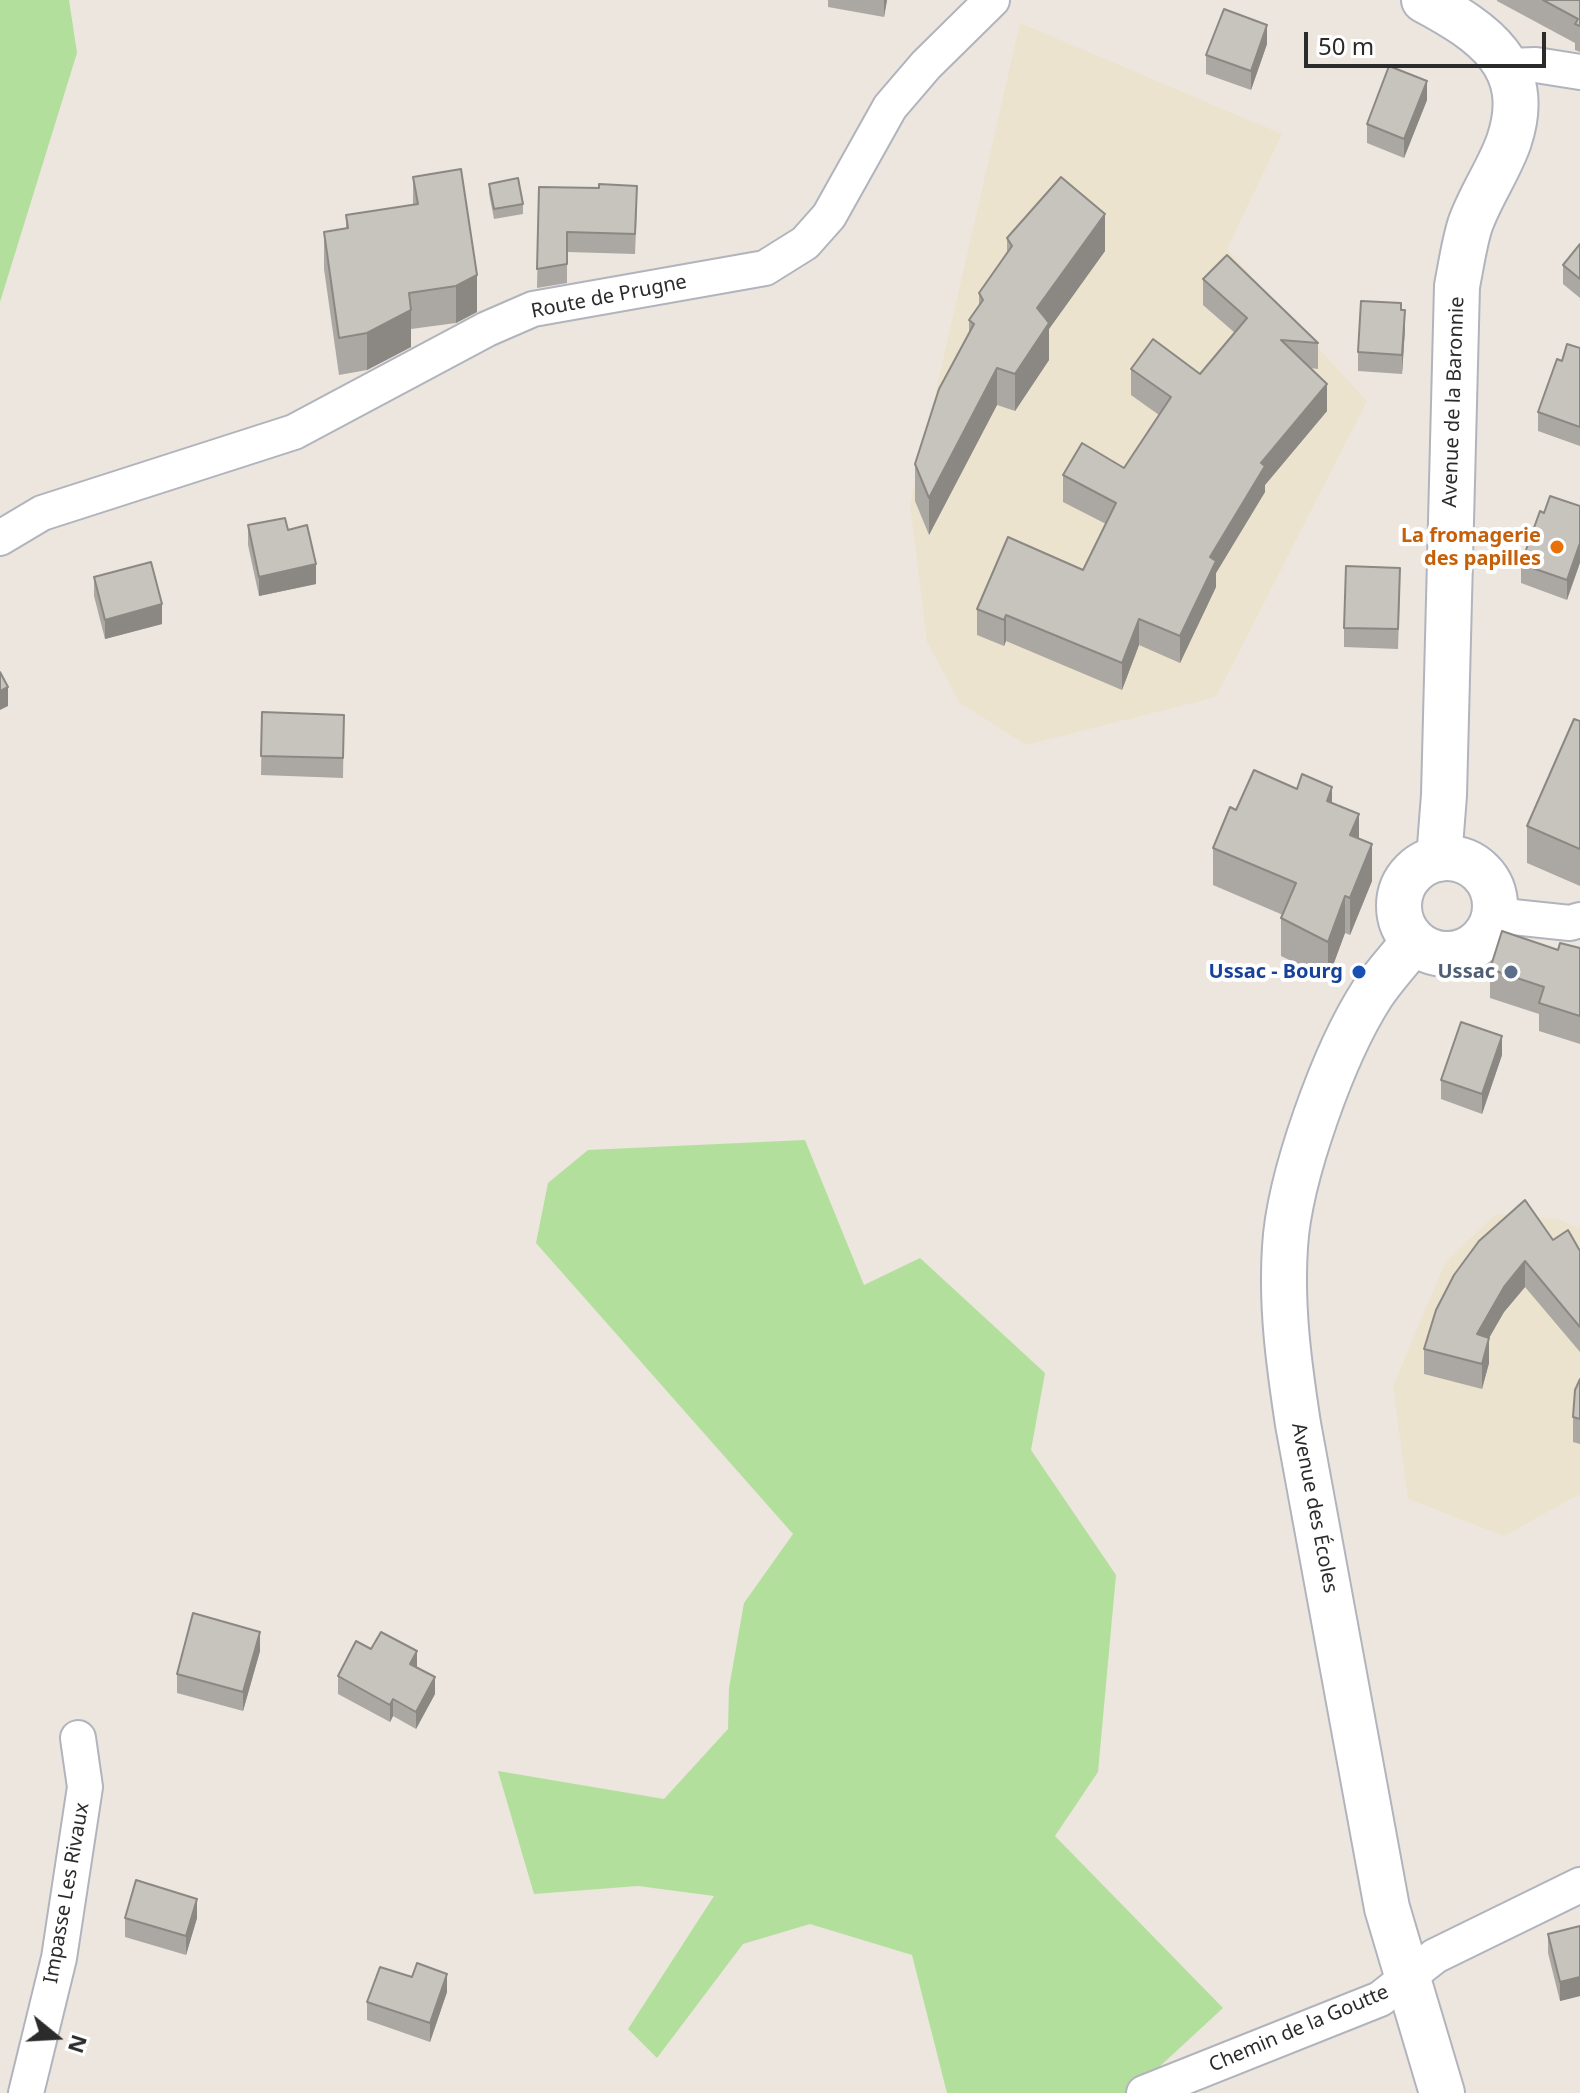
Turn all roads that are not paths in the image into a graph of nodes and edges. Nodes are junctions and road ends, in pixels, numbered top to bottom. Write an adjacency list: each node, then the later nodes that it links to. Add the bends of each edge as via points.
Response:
1 (992, 0): 5 (street, Route de Prugne, via 890,107 829,216 805,243 765,268 533,309 294,432 42,513)
2 (1424, 0): 3 (street, Avenue de la Baronnie, via 1461,19)
3 (1508, 66): 4 (street); 6 (street, Avenue de la Baronnie, via 1519,101 1509,141 1470,226 1457,286)
4 (1580, 72)
5 (0, 538)
6 (1439, 859): 7 (street, via 1454,858 1481,872 1490,885); 9 (street, via 1412,873 1404,885 1400,915)
7 (1494, 915): 8 (street); 9 (street, via 1481,941 1455,954 1440,954)
8 (1580, 920)
9 (1414, 941): 12 (street, Avenue des Écoles, via 1372,995 1333,1073 1302,1163 1285,1244 1284,1303 1298,1424 1375,1847)
10 (78, 1738): 13 (street, Impasse Les Rivaux, via 85,1787 59,1958)
11 (1580, 1885): 12 (street, Chemin de la Goutte, via 1435,1956)
12 (1409, 1979): 14 (street, Chemin de la Goutte, via 1380,1999); 15 (street, Avenue des Écoles)
13 (26, 2093)
14 (1144, 2093)
15 (1442, 2093)

